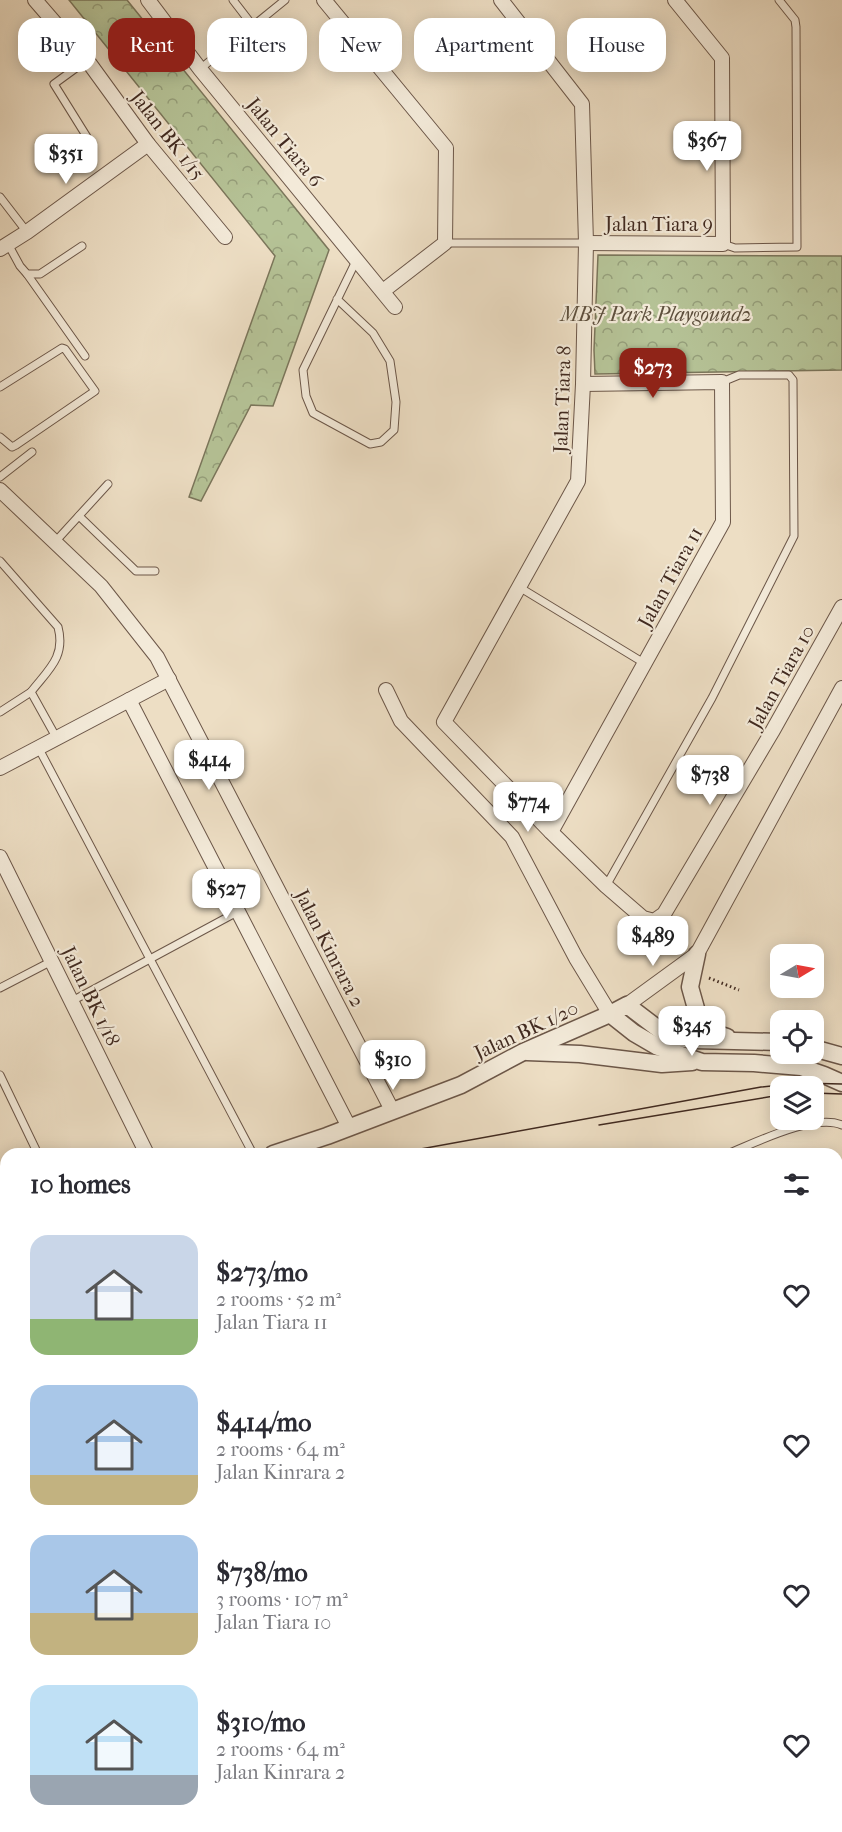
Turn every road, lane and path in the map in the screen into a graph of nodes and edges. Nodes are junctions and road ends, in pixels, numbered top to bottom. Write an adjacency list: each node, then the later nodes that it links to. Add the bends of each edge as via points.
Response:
1 (35, 0): 9 (street, Jalan BK 1/15)
2 (148, 0): 13 (street, Jalan Tiara 6)
3 (233, 0): 10 (lane)
4 (285, 0): 11 (lane)
5 (324, 0): 21 (street, via 446,148)
6 (501, 0): 22 (street, Jalan Tiara 8, via 582,104)
7 (675, 0): 23 (street, Jalan Tiara 9, via 722,58)
8 (778, 0): 23 (lane, via 795,20 796,27 797,247 735,248)
9 (51, 18)
10 (247, 18)
11 (263, 18)
12 (207, 63): 13 (lane)
13 (200, 69): 26 (street, Jalan Tiara 6)
14 (70, 72): 16 (lane, via 54,84)
15 (96, 72): 17 (street, Jalan BK 1/15)
16 (87, 136)
17 (148, 144): 19 (street); 20 (street, Jalan BK 1/15)
18 (0, 197): 19 (lane)
19 (27, 232): 25 (street)
20 (225, 237)
21 (445, 243): 22 (lane); 28 (street)
22 (586, 243): 23 (street, Jalan Tiara 9); 33 (street, Jalan Tiara 8)
23 (723, 244)
24 (82, 246): 27 (lane, via 40,274)
25 (4, 247): 27 (lane)
26 (356, 261): 28 (street, Jalan Tiara 6); 29 (lane)
27 (27, 274): 31 (lane)
28 (383, 291): 30 (street, Jalan Tiara 6)
29 (337, 299): 29 (lane, via 303,370 306,396 313,413 370,444 381,442 394,430 396,402 390,362 374,333)
30 (395, 307)
31 (85, 357)
32 (722, 382): 33 (street); 46 (street, Jalan Tiara 11, via 723,522); 59 (lane, via 739,375 789,375 793,380 794,536 712,698)
33 (583, 384): 44 (street, Jalan Tiara 8, via 578,481)
34 (0, 387): 35 (lane, via 62,348 95,388 94,393 16,445)
35 (1, 441)
36 (32, 452): 37 (lane)
37 (0, 477)
38 (108, 484): 40 (lane)
39 (0, 490): 41 (street, Jalan Kinrara 2)
40 (79, 516): 41 (lane); 43 (lane, via 136,572)
41 (55, 542): 47 (street, Jalan Kinrara 2, via 101,586 157,657)
42 (0, 561): 50 (lane, via 58,627 62,640 58,656)
43 (155, 570)
44 (519, 587): 46 (lane); 53 (street, Jalan Tiara 8)
45 (842, 607): 59 (street, Jalan Tiara 10, via 664,914 654,921 643,918)
46 (644, 663): 57 (street, Jalan Tiara 11)
47 (169, 679): 51 (street); 78 (street, Jalan Kinrara 2)
48 (842, 688): 61 (street)
49 (386, 690): 69 (street, via 401,721 512,837)
50 (31, 692): 52 (lane); 54 (lane)
51 (129, 700): 54 (street); 60 (street)
52 (0, 712)
53 (444, 722): 57 (street, Jalan Tiara 10)
54 (56, 737): 55 (street)
55 (39, 747): 56 (street); 62 (lane)
56 (0, 768)
57 (551, 832): 59 (street, Jalan Tiara 10)
58 (0, 857): 63 (street, Jalan BK 1/18)
59 (606, 886)
60 (239, 910): 62 (lane); 80 (street)
61 (698, 954): 64 (street); 68 (street)
62 (150, 958): 67 (lane); 83 (lane)
63 (52, 961): 65 (lane); 67 (street, Jalan BK 1/18)
64 (693, 972): 66 (path); 70 (street, via 690,987 697,1012 709,1031)
65 (0, 988)
66 (739, 990)
67 (72, 1001): 82 (street, Jalan BK 1/18)
68 (627, 1005): 69 (street, Jalan BK 1/20); 70 (street, via 676,1038)
69 (610, 1014): 73 (street, Jalan BK 1/20); 75 (street, via 658,1047)
70 (737, 1041): 71 (street)
71 (770, 1042)
72 (824, 1051): 74 (street)
73 (523, 1052): 75 (street, via 662,1064); 78 (street, Jalan BK 1/20, via 461,1084)
74 (842, 1056)
75 (702, 1062): 77 (street, via 801,1067)
76 (0, 1075): 81 (lane)
77 (842, 1083)
78 (392, 1110): 80 (street, Jalan BK 1/20)
79 (842, 1125): 85 (lane, via 811,1123)
80 (349, 1127): 84 (street, Jalan BK 1/20)
81 (35, 1148)
82 (144, 1148)
83 (249, 1148)
84 (310, 1148)
85 (743, 1148)

